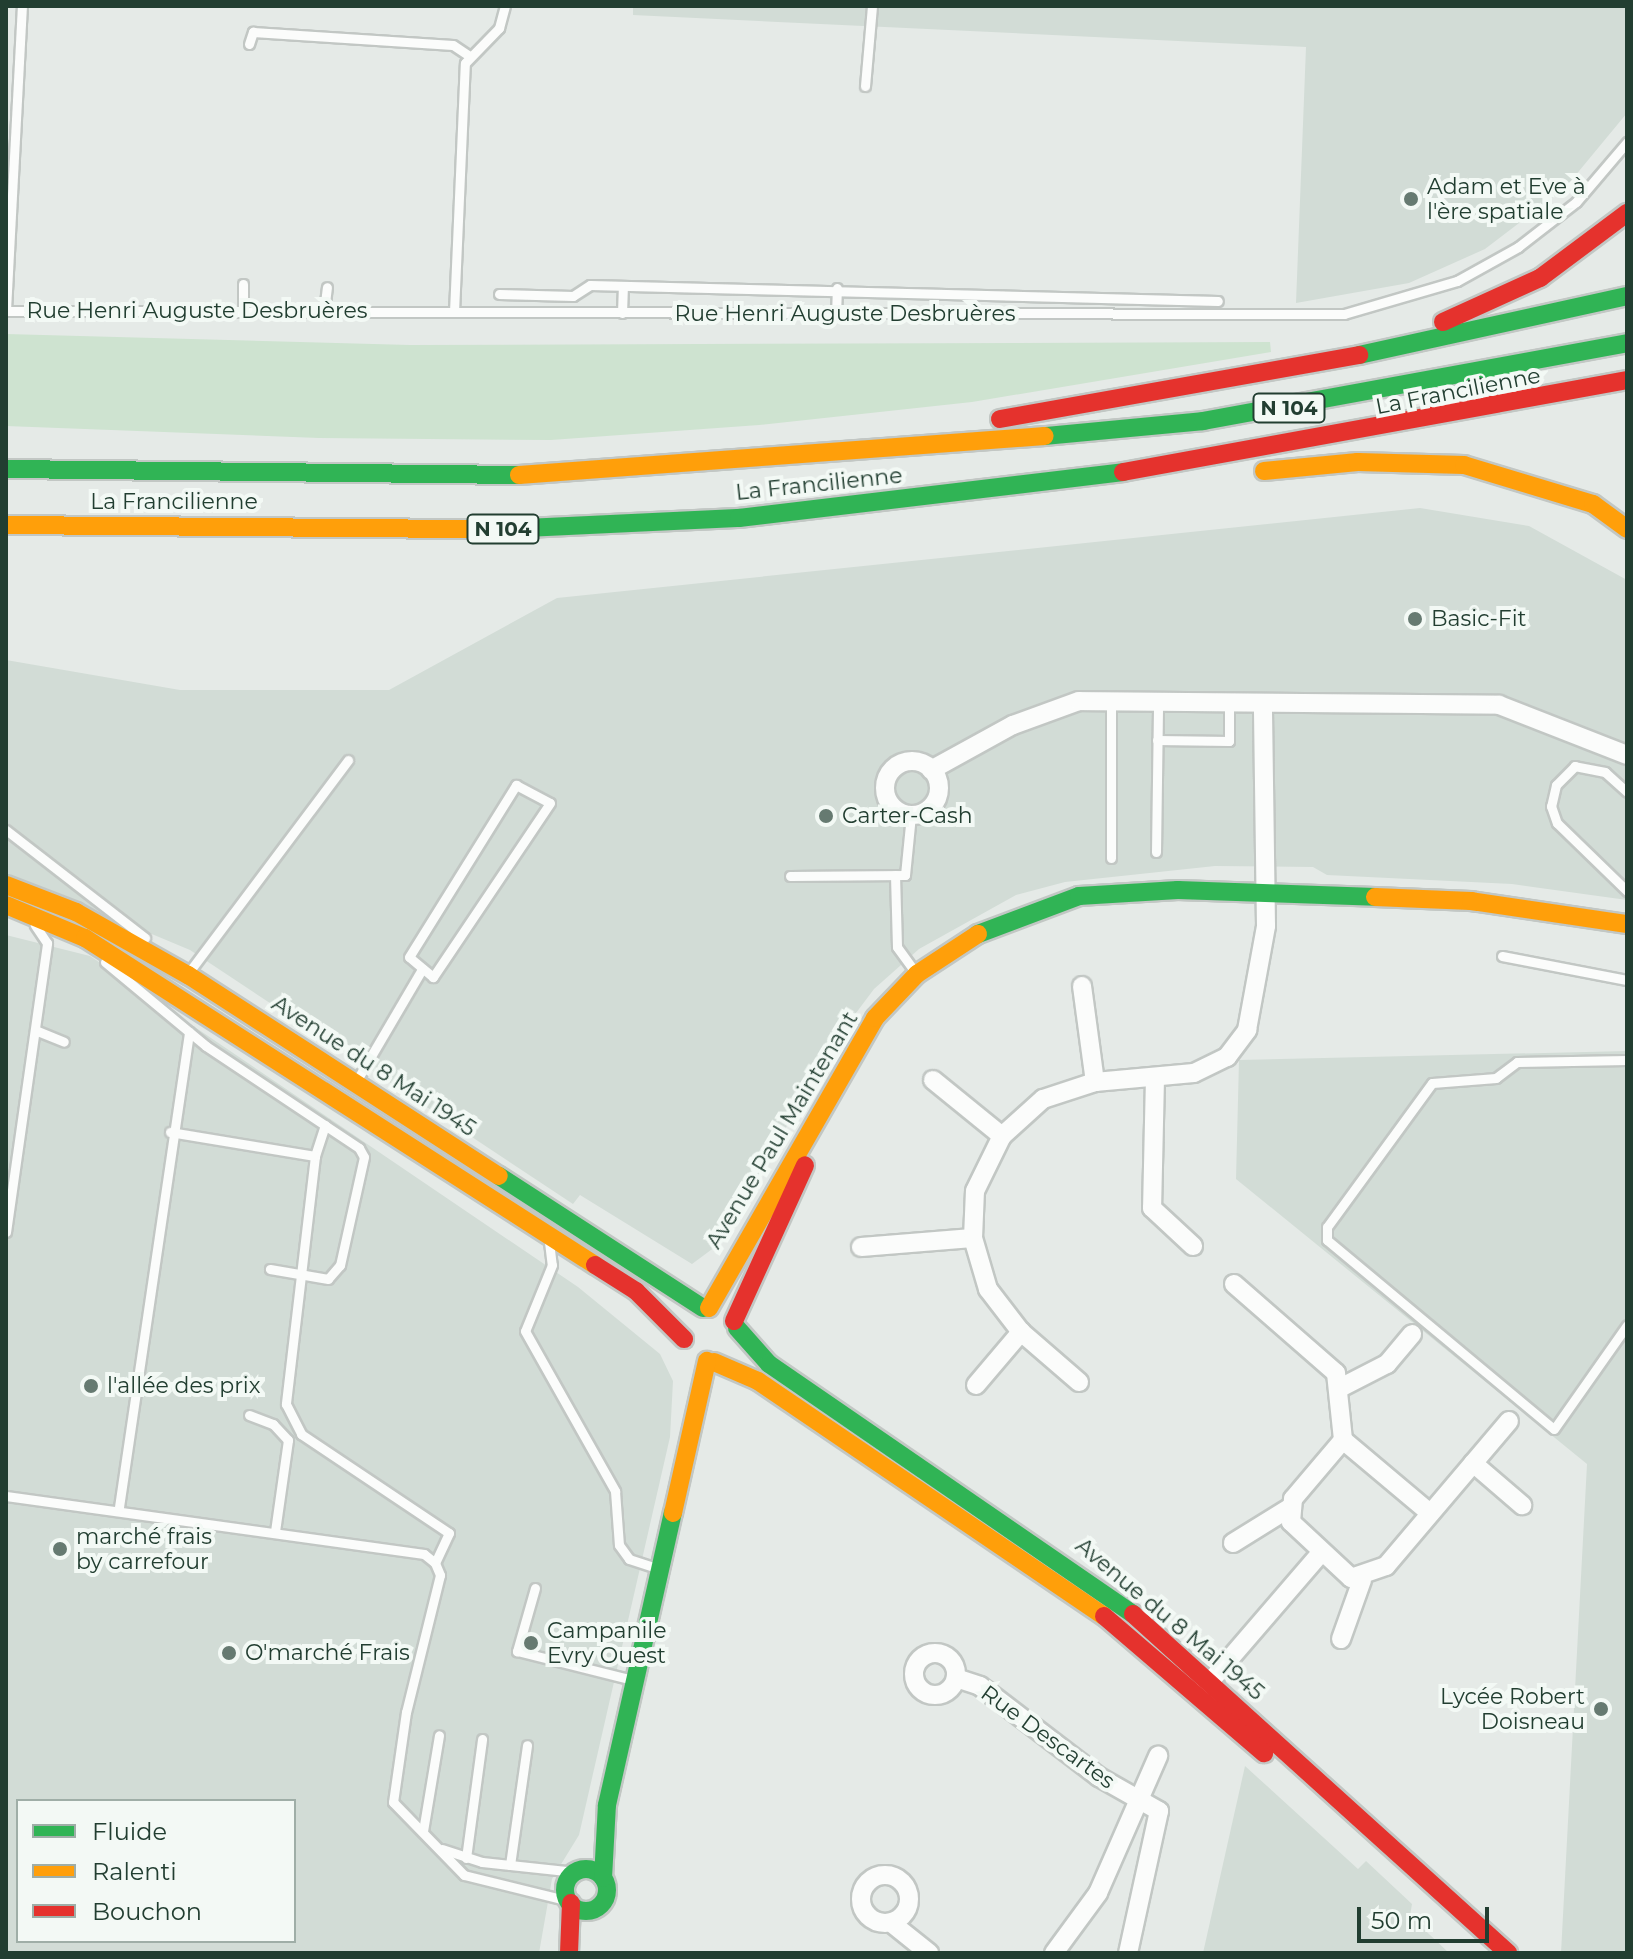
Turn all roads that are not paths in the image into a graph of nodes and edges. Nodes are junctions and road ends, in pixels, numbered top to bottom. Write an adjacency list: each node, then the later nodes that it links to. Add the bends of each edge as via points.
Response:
1 (22, 6): 16 (lane)
2 (505, 6): 5 (lane, via 499,28)
3 (872, 6): 6 (lane)
4 (249, 44): 5 (lane, via 253,32 453,45)
5 (468, 55): 19 (lane)
6 (865, 86)
7 (1627, 142): 21 (lane, Rue Henri Auguste Desbruères, via 1576,202 1518,247 1457,281 1383,307 1279,319)
8 (1627, 213): 23 (main road, via 1507,296 1380,339)
9 (243, 284): 17 (lane)
10 (327, 287): 18 (lane)
11 (623, 287): 12 (lane, via 754,293); 13 (lane, via 590,285 573,296); 20 (lane)
12 (837, 288): 15 (lane); 21 (lane)
13 (499, 294)
14 (1627, 296): 23 (main road)
15 (1218, 301)
16 (6, 310): 17 (lane, Rue Henri Auguste Desbruères)
17 (243, 311): 18 (lane, Rue Henri Auguste Desbruères)
18 (324, 311): 19 (lane, Rue Henri Auguste Desbruères)
19 (454, 312): 20 (lane, Rue Henri Auguste Desbruères)
20 (622, 313): 21 (lane, Rue Henri Auguste Desbruères)
21 (836, 315)
22 (1627, 343): 25 (main road, La Francilienne / N 104, via 1203,421)
23 (1367, 353): 25 (main road, via 971,423)
24 (1627, 380): 27 (main road, La Francilienne / N 104, via 1333,439)
25 (948, 446): 26 (main road, La Francilienne / N 104, via 497,477)
26 (6, 469)
27 (999, 488): 28 (main road, via 1028,497 1429,461 1516,476); 29 (main road, La Francilienne / N 104, via 739,518 530,529)
28 (1572, 498): 30 (main road); 31 (main road)
29 (6, 525)
30 (1627, 529)
31 (1627, 547)
32 (1111, 702): 33 (street); 39 (street, via 1079,701 1013,725); 44 (lane)
33 (1158, 703): 34 (street); 36 (lane)
34 (1229, 704): 35 (street); 36 (lane, via 1229,741)
35 (1263, 704): 37 (street, via 1499,705); 49 (street)
36 (1157, 740): 43 (lane)
37 (1627, 755)
38 (348, 760): 57 (lane)
39 (931, 770): 41 (street, via 936,799); 41 (street, via 909,761 887,777 892,807)
40 (1627, 792): 48 (lane, via 1605,772 1575,766 1556,785 1551,806 1557,823)
41 (911, 815): 45 (lane, via 905,875)
42 (6, 830): 57 (lane, via 38,848)
43 (1156, 852)
44 (1111, 858)
45 (895, 875): 46 (lane); 56 (lane, via 897,947)
46 (790, 876)
47 (6, 885): 57 (main road, Avenue du 8 Mai 1945, via 76,912)
48 (1627, 891)
49 (1266, 898): 52 (main road, Avenue Paul Maintenant, via 1471,901); 56 (main road, Avenue Paul Maintenant, via 1178,890 1079,896 1000,920); 64 (street, via 1247,1030 1213,1065); 81 (main road, Avenue Paul Maintenant, via 1056,914 1007,933 923,983 850,1074)
50 (6, 905): 51 (main road, Avenue du 8 Mai 1945)
51 (27, 912): 53 (main road, Avenue du 8 Mai 1945); 60 (lane, via 47,943)
52 (1627, 924)
53 (85, 938): 61 (lane, via 113,971); 72 (main road, Avenue du 8 Mai 1945)
54 (1502, 956): 58 (lane)
55 (422, 969): 55 (lane, via 433,977 550,803 516,785 409,957); 66 (lane)
56 (917, 974): 80 (main road, Avenue Paul Maintenant, via 858,1042)
57 (188, 975): 66 (main road, Avenue du 8 Mai 1945)
58 (1627, 980)
59 (1082, 986): 67 (street)
60 (35, 1030): 62 (lane); 73 (lane)
61 (189, 1032): 68 (lane); 69 (lane)
62 (64, 1042)
63 (1627, 1060): 82 (lane, via 1517,1062 1496,1078 1432,1083 1327,1227 1327,1240 1554,1429)
64 (1155, 1078): 67 (street); 76 (street, via 1152,1208)
65 (933, 1080): 70 (street)
66 (356, 1082): 72 (main road, via 365,1108); 80 (main road, Avenue du 8 Mai 1945)
67 (1095, 1082): 70 (street, via 1043,1099)
68 (325, 1125): 71 (lane); 78 (lane, via 364,1157 340,1265 328,1279)
69 (170, 1132): 71 (lane); 96 (lane)
70 (1002, 1136): 74 (street, via 975,1191)
71 (315, 1156): 102 (lane, via 286,1404 301,1434 449,1533)
72 (494, 1206): 75 (main road, Avenue du 8 Mai 1945)
73 (6, 1232)
74 (973, 1238): 77 (street); 83 (street, via 988,1289)
75 (549, 1242): 85 (main road, Avenue du 8 Mai 1945, via 636,1291); 103 (lane, via 552,1265 525,1331 615,1491 619,1545 629,1559)
76 (1193, 1246)
77 (861, 1247)
78 (270, 1269)
79 (1234, 1284): 89 (street, via 1325,1358)
80 (706, 1308): 81 (main road, Avenue du 8 Mai 1945); 85 (main road, via 686,1324)
81 (736, 1325): 86 (main road, via 733,1350); 109 (main road, Avenue du 8 Mai 1945, via 769,1364 1074,1568)
82 (1627, 1325)
83 (1021, 1332): 87 (street); 88 (street)
84 (1412, 1334): 89 (street, via 1387,1364)
85 (684, 1339): 86 (main road, Avenue du 8 Mai 1945)
86 (710, 1361): 103 (main road); 109 (main road, Avenue du 8 Mai 1945, via 758,1381 1007,1544)
87 (1079, 1382)
88 (976, 1385)
89 (1340, 1388): 92 (street)
90 (249, 1415): 99 (lane, via 273,1424 288,1440)
91 (1509, 1421): 93 (street)
92 (1343, 1440): 97 (street); 98 (street)
93 (1473, 1463): 95 (street); 98 (street)
94 (6, 1496): 96 (lane)
95 (1522, 1505)
96 (119, 1507): 99 (lane)
97 (1291, 1507): 100 (street); 101 (street, via 1293,1529)
98 (1430, 1513): 104 (street, via 1386,1566)
99 (275, 1531): 102 (lane, via 424,1554)
100 (1233, 1543)
101 (1320, 1554): 104 (street); 109 (street)
102 (435, 1563): 116 (lane, via 440,1575 391,1796)
103 (664, 1570): 108 (main road)
104 (1362, 1580): 106 (street)
105 (535, 1588): 108 (lane, via 517,1651)
106 (1341, 1639)
107 (956, 1678): 114 (street, Rue Descartes, via 1003,1701)
108 (638, 1681): 115 (main road)
109 (1204, 1689): 129 (main road, Avenue du 8 Mai 1945); 130 (main road, Avenue du 8 Mai 1945)
110 (439, 1735): 116 (lane)
111 (482, 1739): 118 (lane)
112 (527, 1745): 119 (lane)
113 (1158, 1756): 114 (street)
114 (1139, 1799): 127 (street, via 1098,1893); 128 (street, via 1160,1819)
115 (607, 1805): 120 (main road); 121 (main road)
116 (423, 1831): 117 (lane)
117 (442, 1849): 118 (lane); 122 (lane, via 472,1878)
118 (466, 1858): 119 (lane)
119 (510, 1865): 120 (lane)
120 (577, 1871): 121 (main road); 122 (main road, via 565,1888)
121 (603, 1878): 123 (main road, via 606,1897)
122 (570, 1902): 123 (main road); 125 (main road)
123 (592, 1910): 125 (main road)
124 (894, 1925): 126 (street)
125 (570, 1951)
126 (929, 1953)
127 (1054, 1953)
128 (1128, 1953)
129 (1484, 1953)
130 (1508, 1953)

